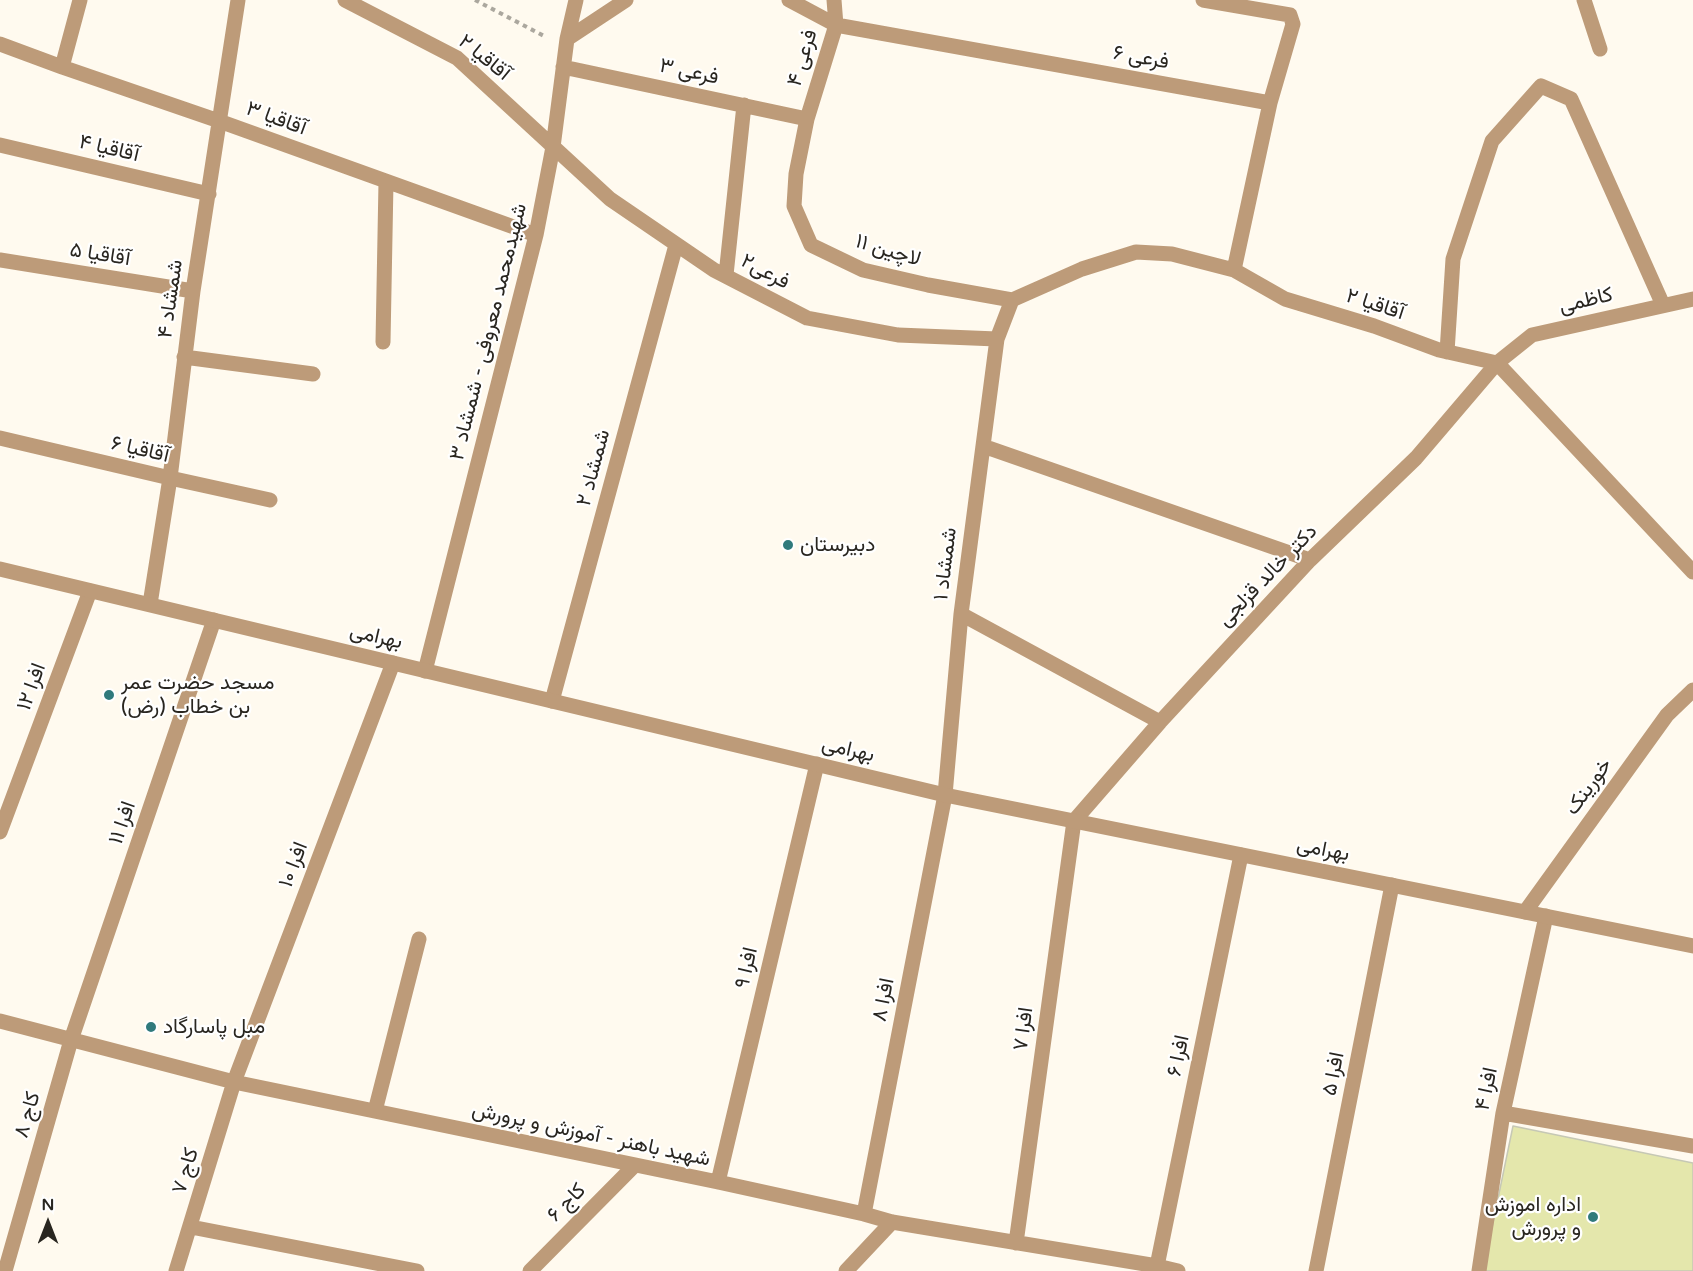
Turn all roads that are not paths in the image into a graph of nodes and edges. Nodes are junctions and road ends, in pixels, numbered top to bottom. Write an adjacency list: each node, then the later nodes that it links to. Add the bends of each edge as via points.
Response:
1 (80, 0): 15 (street)
2 (238, 0): 20 (street, شمشاد ۴)
3 (345, 0): 22 (street, آقاقیا ۲, via 457,58)
4 (576, 0): 12 (street, شهیدمحمد معروفی - شمشاد ۳)
5 (626, 0): 12 (street)
6 (789, 0): 11 (street, فرعی ۴)
7 (834, 0): 11 (street)
8 (1203, 0): 10 (street)
9 (1584, 0): 14 (street)
10 (1241, 3): 17 (street, via 1290,15 1293,24)
11 (836, 25): 17 (street, فرعی ۶); 19 (street, فرعی ۴)
12 (566, 43): 16 (street, شهیدمحمد معروفی - شمشاد ۳)
13 (0, 44): 15 (street, آقاقیا ۳)
14 (1600, 49)
15 (62, 67): 20 (street, آقاقیا ۳)
16 (563, 67): 18 (street, فرعی ۳); 22 (street, شهیدمحمد معروفی - شمشاد ۳)
17 (1270, 103): 28 (street)
18 (744, 105): 19 (street, فرعی ۳); 29 (street)
19 (807, 119): 32 (street, لاچین ۱۱, via 794,206 811,245 863,270)
20 (219, 121): 23 (street, آقاقیا ۳); 24 (street, شمشاد ۴)
21 (0, 145): 24 (street, آقاقیا ۴)
22 (553, 147): 25 (street, شهیدمحمد معروفی - شمشاد ۳); 26 (street, فرعی۲, via 610,199)
23 (386, 182): 25 (street, آقاقیا ۳); 35 (street)
24 (209, 194): 30 (street, شمشاد ۴)
25 (536, 235): 52 (street, شهیدمحمد معروفی - شمشاد ۳)
26 (676, 245): 29 (street, فرعی۲); 54 (street, شمشاد ۲)
27 (0, 261): 30 (street, آقاقیا ۵)
28 (1234, 270): 32 (street, آقاقیا ۲, via 1172,254 1136,252 1082,269); 36 (street, آقاقیا ۲, via 1285,299)
29 (726, 276): 34 (street, فرعی۲, via 807,318 898,335)
30 (193, 291): 37 (street, شمشاد ۴)
31 (1693, 299): 33 (street, کاظمی)
32 (1012, 300): 34 (street)
33 (1663, 305): 36 (street, via 1571,99 1541,86 1492,141 1453,259); 38 (street, کاظمی, via 1532,335)
34 (997, 339): 41 (street, شمشاد ۱)
35 (383, 342)
36 (1447, 352): 38 (street, آقاقیا ۲)
37 (184, 357): 39 (street); 42 (street, شمشاد ۴)
38 (1497, 363): 44 (street, دکتر خالد قزلجی, via 1416,458); 46 (street)
39 (313, 374)
40 (0, 438): 42 (street, آقاقیا ۶)
41 (983, 446): 44 (street); 49 (street, شمشاد ۱)
42 (170, 478): 43 (street, آقاقیا ۶); 48 (street, شمشاد ۴)
43 (270, 500)
44 (1310, 560): 55 (street, دکتر خالد قزلجی)
45 (0, 569): 47 (street, بهرامی)
46 (1693, 572)
47 (90, 591): 48 (street, بهرامی); 59 (street, افرا ۱۲)
48 (150, 604): 50 (street, بهرامی)
49 (961, 614): 55 (street); 57 (street, شمشاد ۱)
50 (214, 620): 51 (street, بهرامی); 67 (street, افرا ۱۱)
51 (393, 663): 52 (street, بهرامی); 68 (street, افرا ۱۰)
52 (425, 671): 54 (street, بهرامی)
53 (1693, 690): 62 (street, خورینک, via 1667,715)
54 (552, 701): 56 (street, بهرامی)
55 (1160, 722): 58 (street, دکتر خالد قزلجی)
56 (817, 764): 57 (street, بهرامی); 73 (street, افرا ۹)
57 (945, 795): 58 (street, بهرامی); 74 (street, افرا ۸)
58 (1074, 821): 60 (street, بهرامی); 77 (street, افرا ۷)
59 (0, 832)
60 (1242, 855): 61 (street, بهرامی); 78 (street, افرا ۶)
61 (1392, 885): 62 (street, بهرامی); 85 (street, افرا ۵)
62 (1525, 912): 63 (street, بهرامی)
63 (1546, 916): 65 (street, بهرامی); 70 (street, افرا ۴)
64 (419, 939): 69 (street)
65 (1693, 946)
66 (0, 1021): 67 (street, شهید باهنر - آموزش و پرورش)
67 (71, 1040): 68 (street, شهید باهنر - آموزش و پرورش); 79 (street, کاج ۸)
68 (234, 1082): 69 (street, شهید باهنر - آموزش و پرورش); 76 (street, کاج ۷)
69 (375, 1111): 72 (street, شهید باهنر - آموزش و پرورش)
70 (1503, 1113): 71 (street); 86 (street, افرا ۴)
71 (1693, 1146)
72 (634, 1165): 73 (street, شهید باهنر - آموزش و پرورش); 82 (street, کاج ۶)
73 (718, 1182): 74 (street, شهید باهنر - آموزش و پرورش)
74 (864, 1214): 75 (street, شهید باهنر - آموزش و پرورش)
75 (892, 1222): 77 (street, شهید باهنر - آموزش و پرورش); 83 (street)
76 (191, 1227): 80 (street, کاج ۷); 81 (street)
77 (1016, 1243): 78 (street, شهید باهنر - آموزش و پرورش)
78 (1157, 1266): 84 (street, شهید باهنر - آموزش و پرورش)
79 (5, 1271)
80 (176, 1271)
81 (417, 1271)
82 (530, 1271)
83 (846, 1271)
84 (1178, 1271)
85 (1316, 1271)
86 (1479, 1271)

